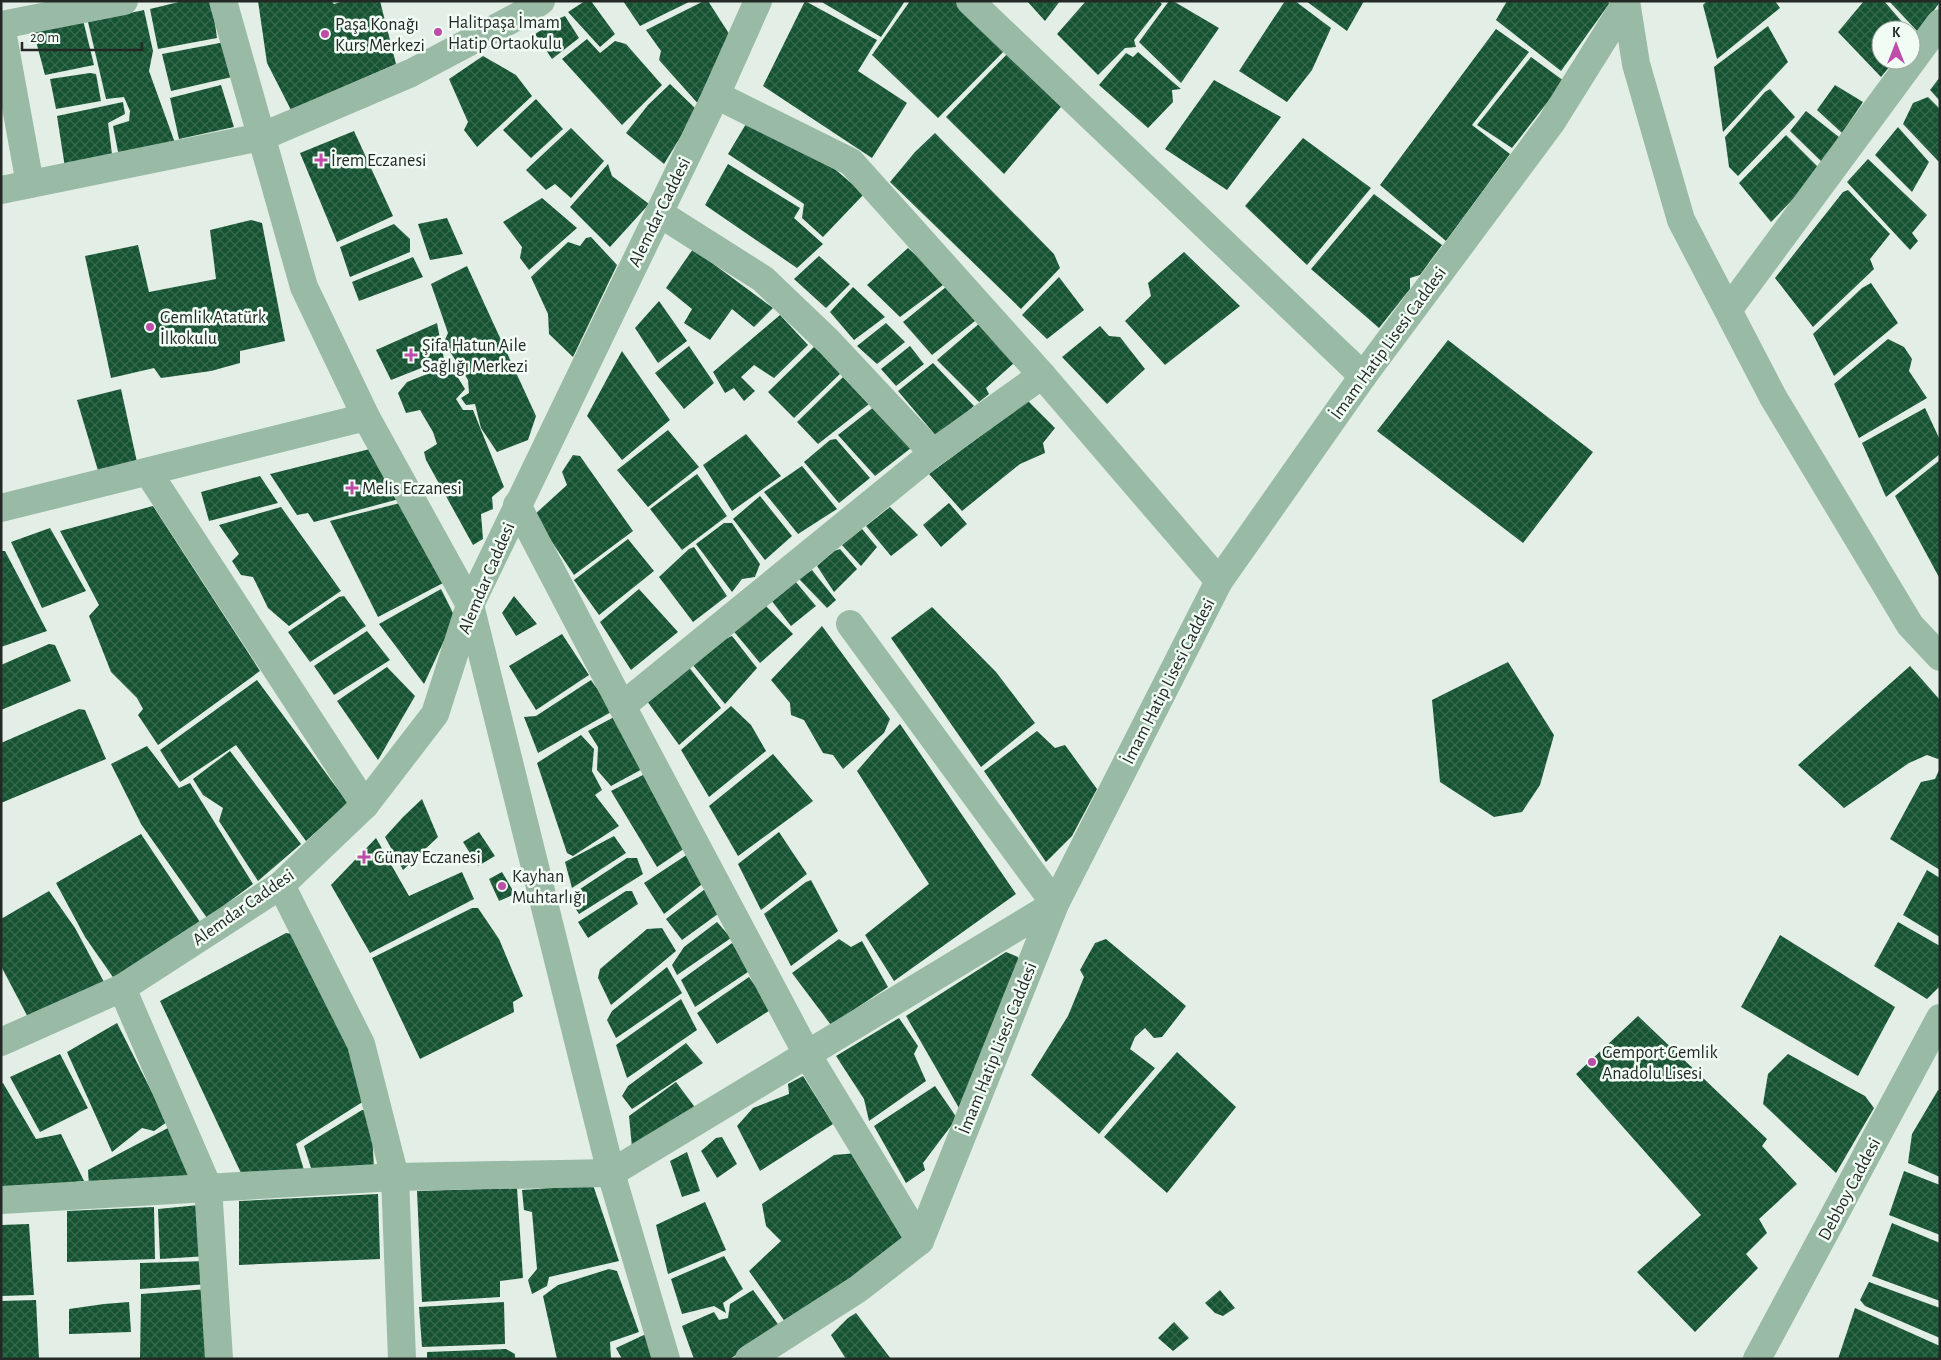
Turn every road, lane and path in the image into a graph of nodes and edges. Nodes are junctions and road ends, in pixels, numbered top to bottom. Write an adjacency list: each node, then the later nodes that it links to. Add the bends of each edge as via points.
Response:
1 (124, 1): 10 (street, via 1,25)
2 (223, 1): 9 (street)
3 (541, 1): 9 (street, via 411,73)
4 (970, 1): 15 (street)
5 (1626, 2): 13 (street, via 1636,64 1682,220); 15 (street, İmam Hatip Lisesi Caddesi, via 1551,123)
6 (752, 4): 8 (street, Alemdar Caddesi)
7 (1940, 23): 13 (street)
8 (716, 95): 12 (street, Alemdar Caddesi); 14 (street, via 851,162)
9 (262, 137): 10 (street); 16 (street, via 304,288)
10 (30, 184): 11 (street)
11 (1, 190)
12 (659, 213): 17 (street, via 763,280 829,342); 19 (street, Alemdar Caddesi)
13 (1729, 309): 24 (street, via 1773,397 1910,625)
14 (1042, 374): 17 (street); 21 (street)
15 (1363, 376): 21 (street, İmam Hatip Lisesi Caddesi)
16 (366, 417): 18 (street); 22 (street)
17 (933, 453): 25 (street)
18 (148, 472): 20 (street); 26 (street)
19 (517, 505): 22 (street, Alemdar Caddesi); 25 (street)
20 (1, 508)
21 (1219, 580): 28 (street, İmam Hatip Lisesi Caddesi)
22 (470, 605): 26 (street, Alemdar Caddesi, via 435,714); 33 (street)
23 (850, 624): 28 (street)
24 (1940, 657)
25 (622, 706): 32 (street)
26 (365, 804): 27 (street, Alemdar Caddesi)
27 (281, 885): 29 (street, Alemdar Caddesi); 34 (street, via 361,1044)
28 (1055, 904): 32 (street); 37 (street, İmam Hatip Lisesi Caddesi)
29 (122, 988): 31 (street, Alemdar Caddesi); 35 (street)
30 (1940, 1018): 42 (street, Debboy Caddesi)
31 (1, 1042)
32 (807, 1054): 33 (street); 37 (street)
33 (611, 1173): 34 (street); 40 (street)
34 (394, 1177): 35 (street); 39 (street)
35 (208, 1187): 36 (street); 38 (street)
36 (1, 1200)
37 (920, 1240): 41 (street, İmam Hatip Lisesi Caddesi, via 858,1289)
38 (219, 1359)
39 (402, 1359)
40 (666, 1359)
41 (749, 1359)
42 (1758, 1359)

